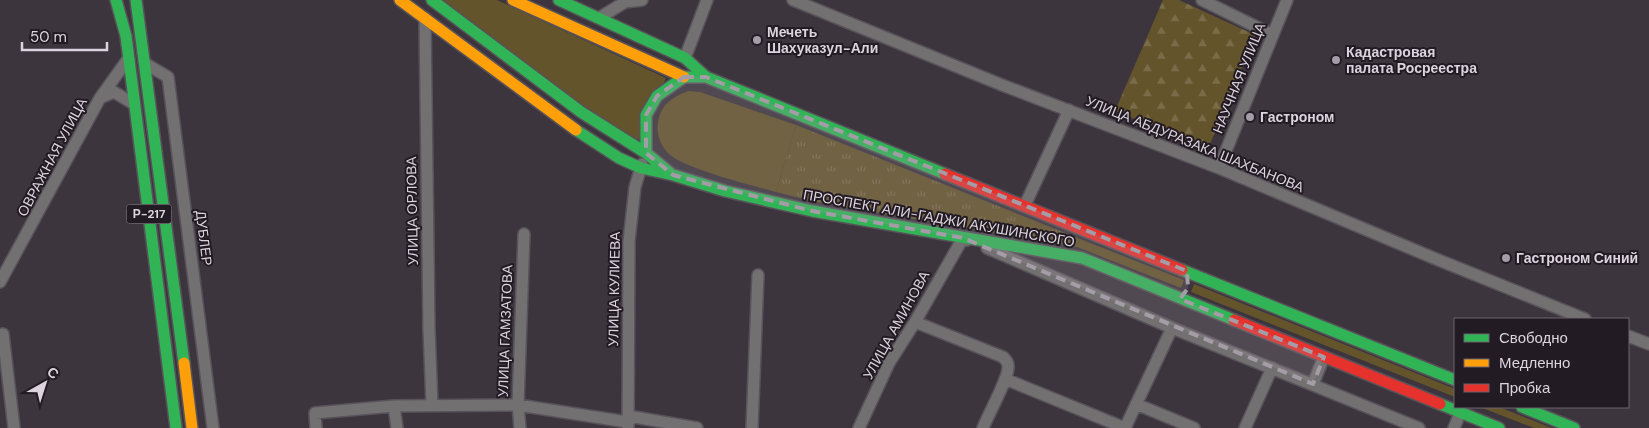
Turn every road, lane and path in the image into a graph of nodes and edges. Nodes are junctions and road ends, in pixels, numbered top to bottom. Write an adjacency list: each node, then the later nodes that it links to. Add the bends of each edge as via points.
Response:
1 (116, 0): 16 (main road, Р-217, via 126,36)
2 (138, 0): 17 (main road)
3 (400, 0): 12 (main road, ПРОСПЕКТ АЛИ-ГАДЖИ АКУШИНСКОГО)
4 (432, 0): 23 (main road, via 581,112)
5 (513, 0): 18 (main road)
6 (559, 0): 13 (main road, ПРОСПЕКТ АЛИ-ГАДЖИ АКУШИНСКОГО)
7 (642, 0): 13 (street, via 625,2)
8 (707, 0): 15 (street)
9 (793, 0): 22 (street, УЛИЦА АБДУРАЗАКА ШАХБАНОВА)
10 (1202, 0): 14 (street)
11 (1287, 0): 14 (street, НАУЧНАЯ УЛИЦА)
12 (425, 18): 24 (main road, ПРОСПЕКТ АЛИ-ГАДЖИ АКУШИНСКОГО, via 558,118 619,158); 46 (street, УЛИЦА ОРЛОВА)
13 (599, 18): 15 (main road, ПРОСПЕКТ АЛИ-ГАДЖИ АКУШИНСКОГО)
14 (1273, 34): 25 (street, НАУЧНАЯ УЛИЦА)
15 (685, 58): 19 (main road, ПРОСПЕКТ АЛИ-ГАДЖИ АКУШИНСКОГО)
16 (128, 59): 20 (street, ОВРАЖНАЯ УЛИЦА); 21 (main road, Р-217)
17 (146, 64): 54 (main road); 55 (street, ДУБЛЕР, via 168,77)
18 (684, 77): 19 (main road); 23 (main road, via 657,96 646,114)
19 (706, 77): 27 (main road, ПРОСПЕКТ АЛИ-ГАДЖИ АКУШИНСКОГО)
20 (100, 98): 21 (street, ОВРАЖНАЯ УЛИЦА, via 114,92); 32 (street, ОВРАЖНАЯ УЛИЦА)
21 (134, 104): 53 (main road, Р-217)
22 (1069, 110): 25 (street, УЛИЦА АБДУРАЗАКА ШАХБАНОВА); 27 (street)
23 (646, 153): 24 (street, УЛИЦА КУЛИЕВА); 26 (main road)
24 (641, 168): 26 (main road, ПРОСПЕКТ АЛИ-ГАДЖИ АКУШИНСКОГО); 51 (street, УЛИЦА КУЛИЕВА, via 635,187 629,241)
25 (1220, 168): 34 (street, УЛИЦА АБДУРАЗАКА ШАХБАНОВА)
26 (673, 175): 29 (main road, ПРОСПЕКТ АЛИ-ГАДЖИ АКУШИНСКОГО, via 812,211)
27 (1024, 205): 31 (main road, ПРОСПЕКТ АЛИ-ГАДЖИ АКУШИНСКОГО)
28 (524, 234): 47 (street, УЛИЦА ГАМЗАТОВА)
29 (963, 238): 33 (main road, ПРОСПЕКТ АЛИ-ГАДЖИ АКУШИНСКОГО, via 1082,258); 35 (street, УЛИЦА АМИНОВА); 36 (street)
30 (758, 275): 60 (street)
31 (1188, 281): 33 (main road); 43 (main road, ПРОСПЕКТ АЛИ-ГАДЖИ АКУШИНСКОГО)
32 (0, 282)
33 (1177, 297): 40 (main road, ПРОСПЕКТ АЛИ-ГАДЖИ АКУШИНСКОГО)
34 (1583, 318)
35 (915, 322): 42 (street, via 1003,357 1008,367); 61 (street, УЛИЦА АМИНОВА, via 889,363)
36 (1172, 328): 41 (street); 45 (street)
37 (4, 334): 52 (street)
38 (1629, 336): 39 (street)
39 (1649, 344)
40 (1324, 357): 44 (street); 50 (main road, ПРОСПЕКТ АЛИ-ГАДЖИ АКУШИНСКОГО)
41 (1272, 368): 44 (street); 65 (street)
42 (1005, 379): 62 (street); 63 (street)
43 (1454, 380)
44 (1313, 384): 66 (street)
45 (1136, 404): 63 (street); 64 (street)
46 (432, 405): 47 (street); 48 (street)
47 (518, 405): 51 (street); 58 (street, УЛИЦА ГАМЗАТОВА)
48 (394, 406): 56 (street, via 315,413); 57 (street)
49 (1524, 408): 69 (main road)
50 (1460, 413): 67 (street); 68 (main road, ПРОСПЕКТ АЛИ-ГАДЖИ АКУШИНСКОГО)
51 (627, 425): 59 (street, via 634,417)
52 (14, 428)
53 (176, 428)
54 (192, 428)
55 (213, 428)
56 (316, 428)
57 (397, 428)
58 (520, 428)
59 (697, 428)
60 (752, 428)
61 (859, 428)
62 (983, 428)
63 (1125, 428)
64 (1194, 428)
65 (1245, 428)
66 (1419, 428)
67 (1454, 428)
68 (1499, 428)
69 (1574, 428)

